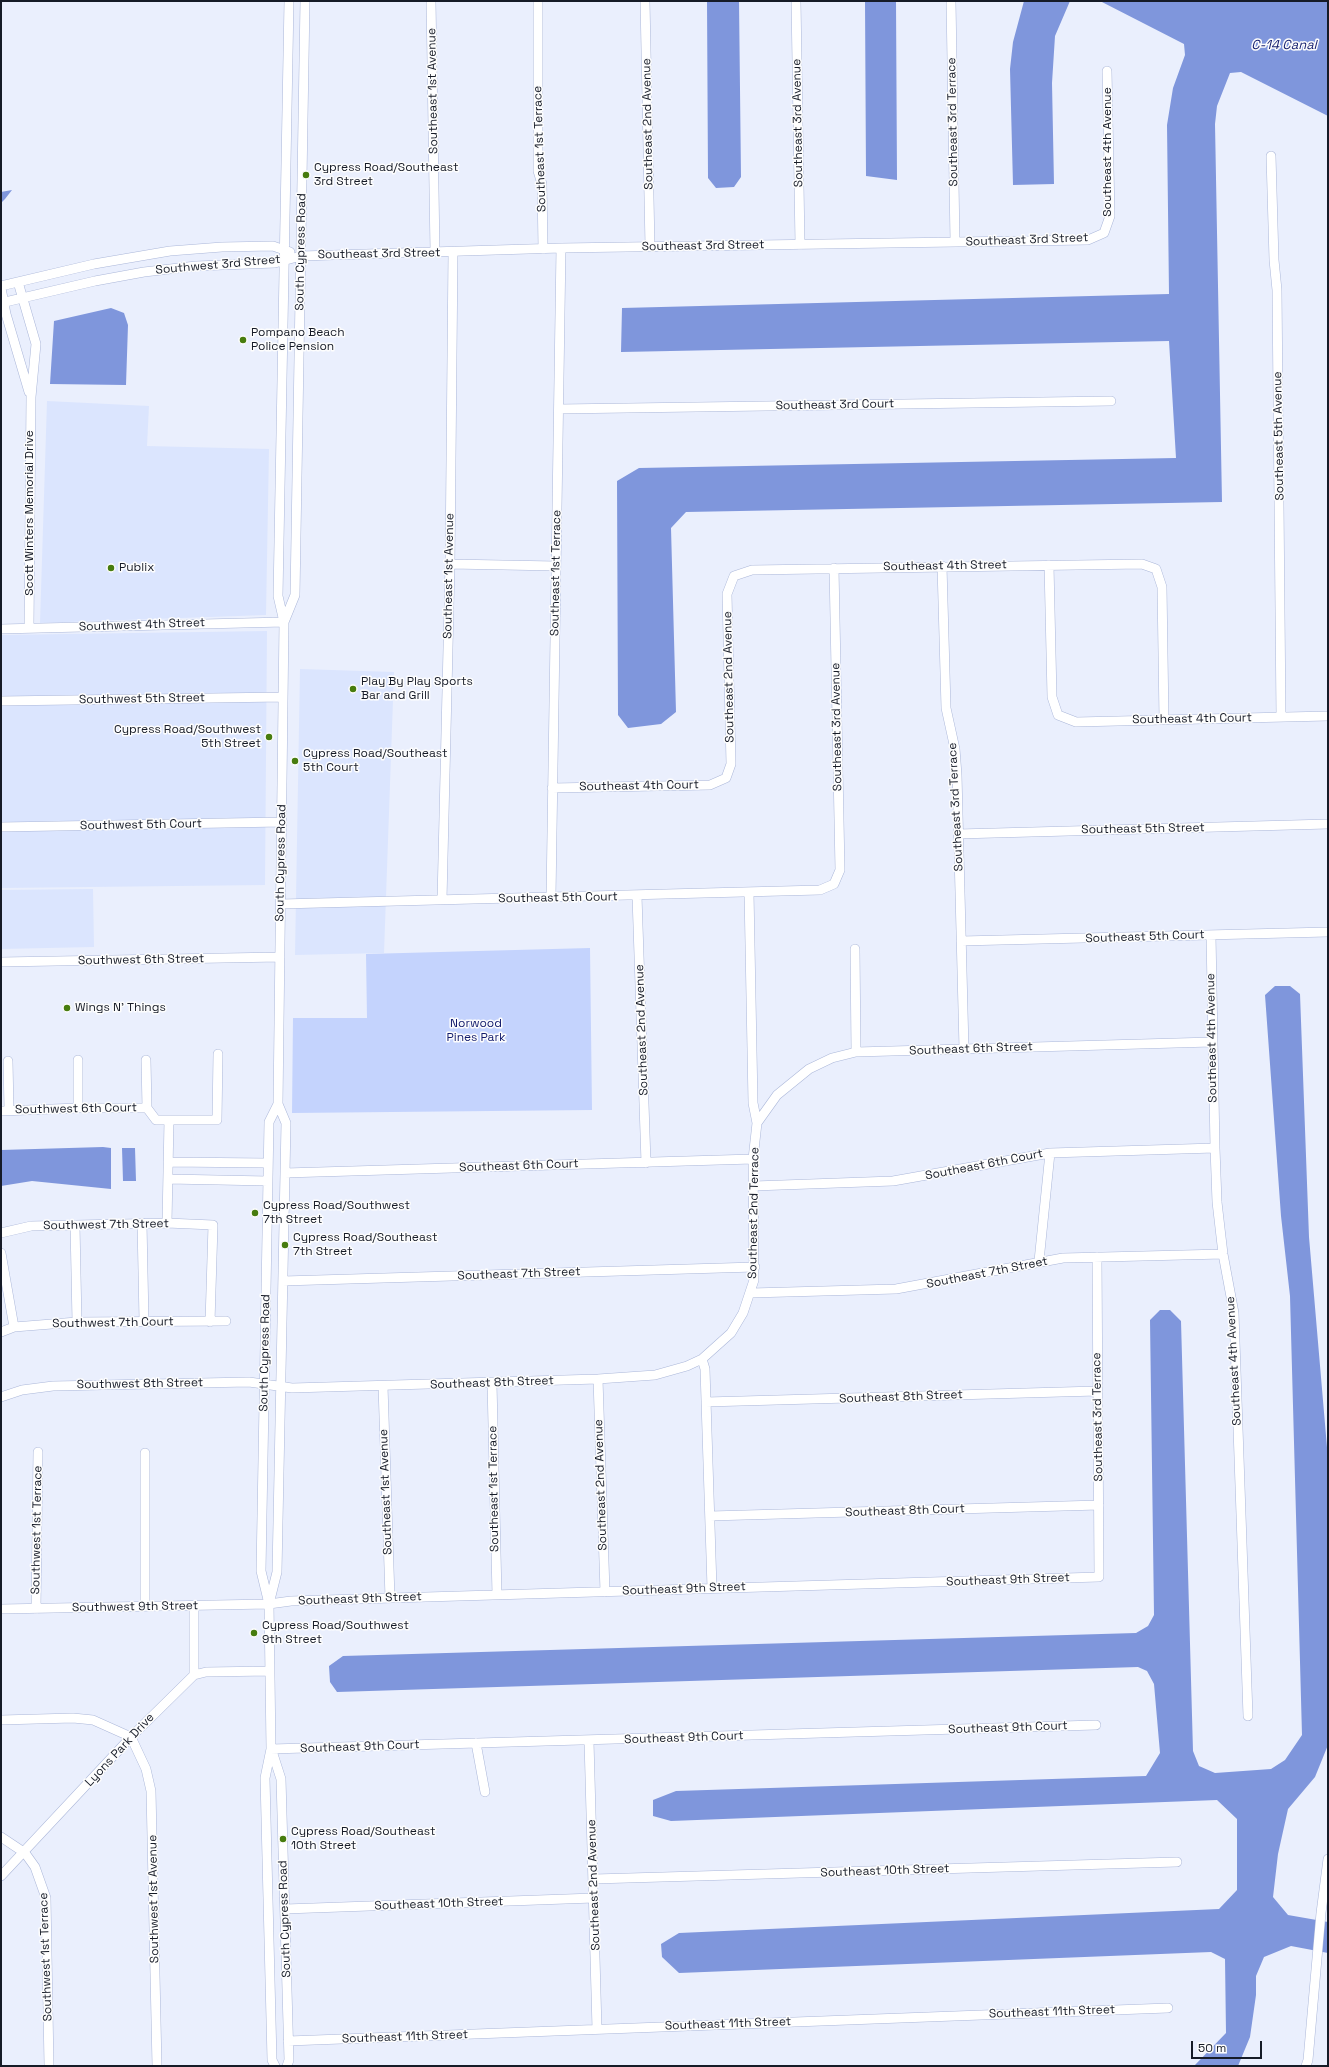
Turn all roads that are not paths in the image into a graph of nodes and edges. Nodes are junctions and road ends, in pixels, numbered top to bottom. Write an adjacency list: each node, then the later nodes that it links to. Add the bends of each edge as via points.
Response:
1 (289, 1): 16 (street, South Cypress Road)
2 (305, 1): 19 (street, South Cypress Road)
3 (431, 1): 17 (street, Southeast 1st Avenue)
4 (538, 1): 15 (street, Southeast 1st Terrace, via 538,170 542,184)
5 (645, 1): 13 (street, Southeast 2nd Avenue)
6 (796, 1): 12 (street, Southeast 3rd Avenue)
7 (951, 1): 11 (street, Southeast 3rd Terrace)
8 (1107, 71): 10 (street, Southeast 4th Avenue, via 1110,216)
9 (1271, 156): 40 (street, Southeast 5th Avenue, via 1277,290)
10 (1104, 233): 11 (street, Southeast 3rd Street, via 1088,240)
11 (955, 242): 12 (street, Southeast 3rd Street)
12 (800, 245): 13 (street, Southeast 3rd Street)
13 (650, 247): 14 (street, Southeast 3rd Street)
14 (561, 248): 15 (street, Southeast 3rd Street); 27 (street, Southeast 1st Terrace)
15 (543, 249): 18 (street, Southeast 3rd Street)
16 (284, 250): 19 (street, Southwest 3rd Street); 20 (street, South Cypress Road); 21 (street, Southwest 3rd Street, via 273,246 248,246 170,251 94,264)
17 (435, 252): 18 (street, Southeast 3rd Street); 19 (street, Southeast 3rd Street)
18 (453, 252): 28 (street, Southeast 1st Avenue)
19 (301, 256): 20 (street, Southwest 3rd Street); 34 (street, South Cypress Road, via 295,595)
20 (284, 260): 23 (street, Southwest 3rd Street, via 275,263 221,264 122,275); 34 (street, South Cypress Road, via 278,596)
21 (18, 282): 22 (street, Southwest 3rd Street); 23 (street, Scott Winters Memorial Drive)
22 (1, 287): 24 (street, Scott Winters Memorial Drive)
23 (23, 298): 24 (street, Southwest 3rd Street); 25 (street, Scott Winters Memorial Drive, via 36,344)
24 (2, 303): 25 (street, Scott Winters Memorial Drive)
25 (31, 397): 35 (street, Scott Winters Memorial Drive)
26 (1111, 401): 27 (street, Southeast 3rd Court)
27 (559, 409): 30 (street, Southeast 1st Terrace)
28 (450, 564): 30 (street); 52 (street, Southeast 1st Avenue)
29 (1050, 565): 31 (street, Southeast 4th Street); 41 (street, Southeast 4th Court, via 1052,697 1058,715 1076,722); 41 (street, Southeast 4th Street, via 1138,563 1156,570 1162,587)
30 (556, 566): 43 (street, Southeast 1st Terrace)
31 (942, 566): 32 (street, Southeast 4th Street); 47 (street, Southeast 3rd Terrace, via 946,708 955,749)
32 (834, 568): 33 (street, Southeast 4th Street, via 752,570); 48 (street, Southeast 3rd Avenue, via 840,870)
33 (734, 576): 42 (street, Southeast 2nd Avenue, via 727,594 731,764)
34 (284, 622): 35 (street, Southwest 4th Street); 37 (street, South Cypress Road)
35 (29, 628): 36 (street, Southwest 4th Street)
36 (1, 629)
37 (283, 697): 38 (street, Southwest 5th Street); 44 (street, South Cypress Road)
38 (1, 701)
39 (1328, 716): 40 (street, Southeast 4th Court)
40 (1282, 717): 41 (street, Southeast 4th Court)
41 (1164, 720)
42 (726, 778): 43 (street, Southeast 4th Court, via 710,785)
43 (552, 788): 51 (street, Southeast 1st Terrace)
44 (282, 822): 46 (street, Southwest 5th Court); 53 (street, South Cypress Road)
45 (1328, 824): 47 (street, Southeast 5th Street)
46 (1, 827)
47 (958, 834): 56 (street, Southeast 3rd Terrace)
48 (834, 884): 49 (street, Southeast 5th Court, via 820,890)
49 (749, 892): 50 (street, Southeast 5th Court); 72 (street, Southeast 2nd Terrace, via 753,1103)
50 (638, 896): 51 (street, Southeast 5th Court); 78 (street, Southeast 2nd Avenue)
51 (551, 897): 52 (street, Southeast 5th Court)
52 (442, 900): 53 (street, Southeast 5th Court)
53 (281, 904): 58 (street, South Cypress Road)
54 (1328, 932): 55 (street, Southeast 5th Court)
55 (1211, 935): 56 (street, Southeast 5th Court); 60 (street, Southeast 4th Avenue)
56 (961, 941): 61 (street, Southeast 3rd Terrace)
57 (855, 949): 62 (street)
58 (280, 957): 59 (street, Southwest 6th Street); 67 (street, South Cypress Road)
59 (1, 962)
60 (1212, 1042): 61 (street, Southeast 6th Street); 73 (street, Southeast 4th Avenue)
61 (964, 1049): 62 (street, Southeast 6th Street)
62 (856, 1052): 72 (street, Southeast 6th Street, via 832,1058 809,1069 777,1096)
63 (218, 1054): 71 (street, Southwest 6th Court, via 217,1120)
64 (78, 1060): 68 (street)
65 (146, 1060): 69 (street)
66 (8, 1061): 70 (street)
67 (278, 1104): 77 (street, South Cypress Road, via 269,1122); 79 (street, South Cypress Road, via 286,1122)
68 (78, 1108): 69 (street, Southwest 6th Court); 70 (street, Southwest 6th Court)
69 (147, 1108): 71 (street, Southwest 6th Court, via 156,1120)
70 (5, 1111)
71 (169, 1120): 76 (street)
72 (757, 1123): 75 (street, Southeast 2nd Terrace)
73 (1214, 1148): 74 (street, Southeast 6th Court); 88 (street, Southeast 4th Avenue)
74 (1050, 1153): 82 (street, Southeast 6th Court, via 893,1181); 90 (street)
75 (753, 1159): 78 (street, Southeast 6th Court); 82 (street, Southeast 2nd Terrace)
76 (168, 1162): 77 (street); 80 (street)
77 (268, 1163): 81 (street, South Cypress Road)
78 (646, 1163): 79 (street, Southeast 6th Court)
79 (285, 1173): 92 (street, South Cypress Road)
80 (168, 1179): 81 (street); 83 (street)
81 (268, 1181): 103 (street, South Cypress Road)
82 (754, 1186): 91 (street, Southeast 2nd Terrace)
83 (167, 1222): 84 (street, Southwest 7th Street); 97 (street, Southwest 7th Street, via 212,1225)
84 (142, 1223): 85 (street, Southwest 7th Street); 94 (street)
85 (75, 1225): 86 (street, Southwest 7th Street, via 31,1226); 96 (street)
86 (1, 1233)
87 (1, 1253): 98 (street)
88 (1223, 1254): 89 (street, Southeast 7th Street); 125 (street, Southeast 4th Avenue, via 1231,1289 1235,1338)
89 (1097, 1257): 90 (street, Southeast 7th Street); 106 (street, Southeast 3rd Terrace)
90 (1039, 1261): 93 (street, Southeast 7th Street, via 896,1289)
91 (755, 1267): 92 (street, Southeast 7th Street); 93 (street, Southeast 2nd Terrace)
92 (283, 1281): 104 (street, South Cypress Road)
93 (750, 1293): 100 (street, Southeast 2nd Terrace, via 731,1333)
94 (144, 1321): 96 (street, Southwest 7th Court); 97 (street, Southwest 7th Court)
95 (226, 1321): 97 (street, Southwest 7th Court)
96 (77, 1322): 98 (street, Southwest 7th Court)
97 (210, 1322)
98 (14, 1327): 99 (street, Southwest 7th Court)
99 (1, 1332)
100 (702, 1359): 101 (street, Southeast 8th Street, via 655,1375); 108 (street, via 705,1369)
101 (598, 1379): 102 (street, Southeast 8th Street); 115 (street, Southeast 2nd Avenue)
102 (492, 1383): 105 (street, Southeast 8th Street); 116 (street, Southeast 1st Terrace)
103 (264, 1384): 104 (street, Southwest 8th Street); 107 (street, Southwest 8th Street, via 249,1382 53,1386 22,1390); 118 (street, South Cypress Road, via 261,1571)
104 (280, 1386): 105 (street, Southeast 8th Street); 118 (street, South Cypress Road, via 276,1572)
105 (383, 1386): 117 (street, Southeast 1st Avenue)
106 (1097, 1391): 108 (street, Southeast 8th Street); 111 (street, Southeast 3rd Terrace)
107 (1, 1397)
108 (706, 1402): 112 (street)
109 (38, 1452): 121 (street, Southwest 1st Terrace)
110 (145, 1453): 119 (street)
111 (1099, 1505): 112 (street, Southeast 8th Court); 113 (street, Southeast 3rd Terrace)
112 (710, 1516): 114 (street)
113 (1099, 1577): 114 (street, Southeast 9th Street)
114 (712, 1588): 115 (street, Southeast 9th Street)
115 (605, 1592): 116 (street, Southeast 9th Street)
116 (497, 1595): 117 (street, Southeast 9th Street)
117 (390, 1598): 118 (street, Southeast 9th Street)
118 (269, 1604): 120 (street, Southwest 9th Street); 123 (street, South Cypress Road)
119 (145, 1606): 120 (street, Southwest 9th Street); 121 (street, Southwest 9th Street)
120 (194, 1606): 124 (street)
121 (36, 1608): 122 (street, Southwest 9th Street)
122 (1, 1609)
123 (270, 1671): 124 (street, via 206,1672); 131 (street, South Cypress Road)
124 (194, 1675): 128 (street, Lyons Park Drive)
125 (1248, 1716)
126 (1, 1720): 128 (street, via 93,1720)
127 (1096, 1725): 129 (street, Southeast 9th Court)
128 (131, 1737): 134 (street, Lyons Park Drive); 145 (street, Southwest 1st Avenue, via 146,1769 151,1791)
129 (589, 1741): 130 (street, Southeast 9th Court); 138 (street, Southeast 2nd Avenue)
130 (476, 1743): 131 (street, Southeast 9th Court); 132 (street)
131 (271, 1750): 140 (street, South Cypress Road, via 281,1779); 146 (street, South Cypress Road, via 265,1778)
132 (485, 1792)
133 (1, 1837): 134 (street)
134 (25, 1853): 137 (street, Lyons Park Drive); 144 (street, Southwest 1st Terrace, via 35,1866 46,1898)
135 (1328, 1858): 148 (street, via 1320,1913)
136 (1177, 1862): 138 (street, Southeast 10th Street)
137 (1, 1876)
138 (594, 1880): 139 (street, Southeast 2nd Avenue)
139 (594, 1898): 140 (street, Southeast 10th Street); 142 (street, Southeast 2nd Avenue)
140 (285, 1909): 143 (street, South Cypress Road)
141 (1168, 2008): 142 (street, Southeast 11th Street)
142 (597, 2029): 143 (street, Southeast 11th Street)
143 (288, 2041): 147 (street, South Cypress Road)
144 (49, 2066)
145 (157, 2066)
146 (274, 2066)
147 (287, 2066)
148 (1306, 2066)

